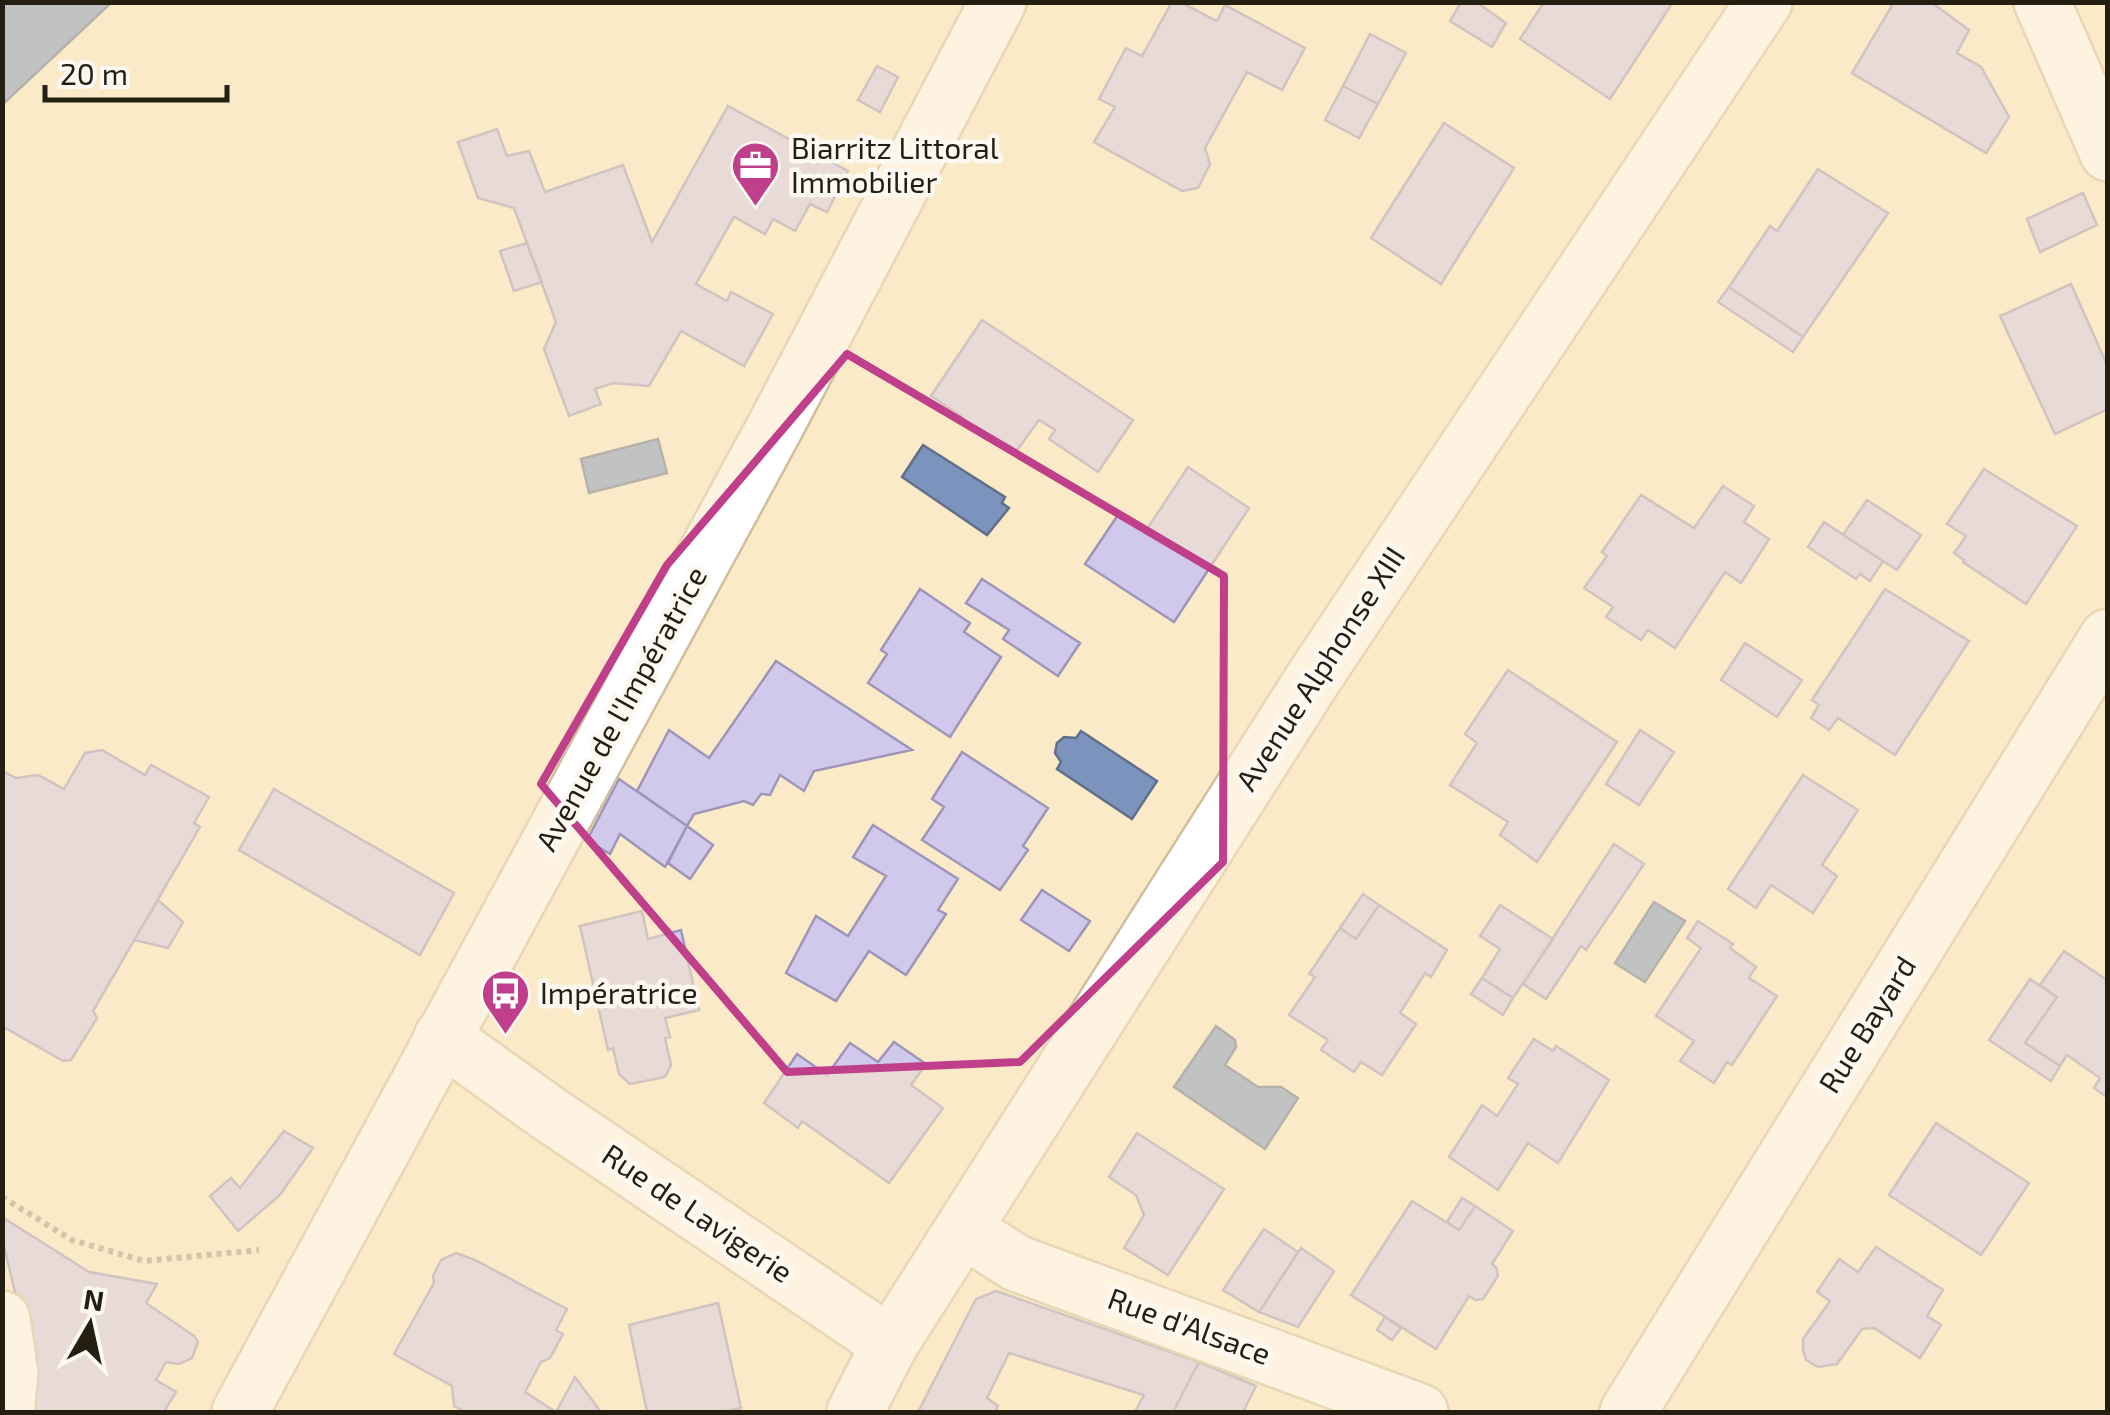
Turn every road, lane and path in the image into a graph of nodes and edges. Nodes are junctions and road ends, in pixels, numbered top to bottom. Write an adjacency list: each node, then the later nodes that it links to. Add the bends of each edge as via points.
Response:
1 (998, 2): 6 (street, Avenue de l'Impératrice)
2 (1764, 2): 8 (street, Avenue Alphonse XIII, via 1312,679)
3 (2042, 2): 4 (street)
4 (2108, 153)
5 (2108, 637): 16 (street, Rue Bayard)
6 (442, 1037): 9 (street, Avenue de l'Impératrice); 11 (street, Rue de Lavigerie)
7 (2, 1197): 9 (path, via 72,1240 144,1261)
8 (965, 1230): 11 (street, Avenue Alphonse XIII); 15 (street, Rue d'Alsace, via 1016,1264)
9 (334, 1238): 13 (street, Avenue de l'Impératrice)
10 (2, 1319): 12 (street, via 10,1374)
11 (890, 1344): 14 (street)
12 (6, 1412)
13 (240, 1412)
14 (855, 1412)
15 (1420, 1412)
16 (1628, 1412)

